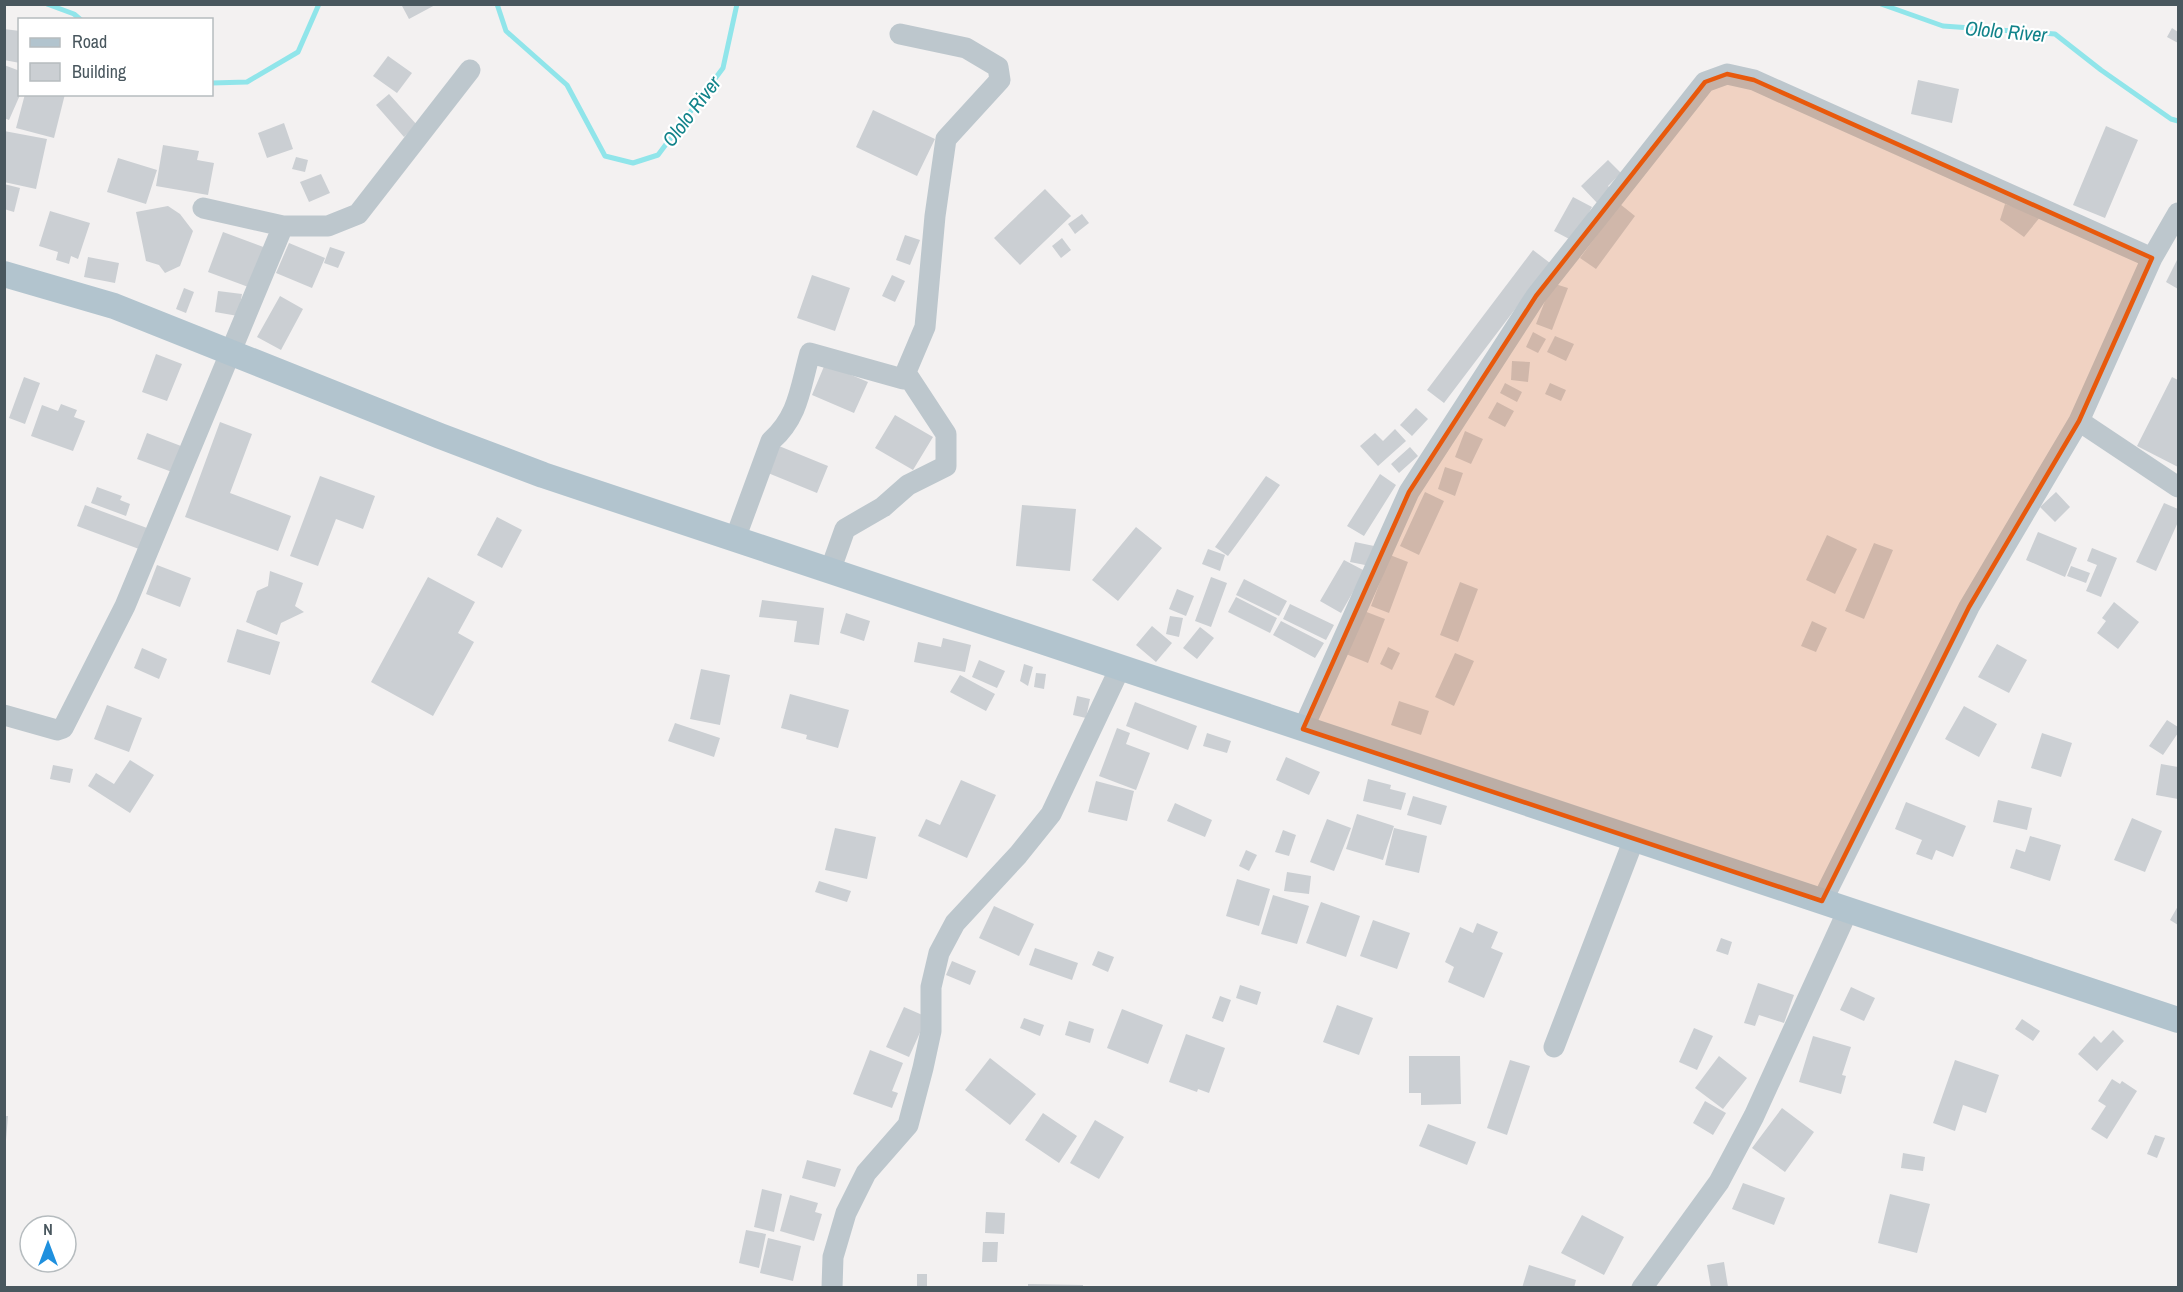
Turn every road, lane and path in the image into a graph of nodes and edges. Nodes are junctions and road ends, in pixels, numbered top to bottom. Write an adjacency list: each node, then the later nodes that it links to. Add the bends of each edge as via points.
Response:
1 (900, 34): 9 (street, via 966,48 998,66 1000,80 946,139 925,327)
2 (470, 70): 5 (street, via 358,214 328,226)
3 (203, 208): 5 (street)
4 (2178, 213): 6 (street)
5 (283, 226): 8 (street)
6 (2152, 258): 10 (street); 16 (street, via 1755,80 1727,74 1705,82 1536,296 1409,492)
7 (4, 274): 8 (main road, via 114,306)
8 (230, 351): 12 (main road, via 522,467); 15 (street, via 125,606 63,728 57,730)
9 (906, 373): 12 (street, via 903,379 810,353 792,417 771,441); 13 (street, via 946,434 946,466 908,485 883,507 845,529)
10 (2079, 421): 11 (street); 18 (street, via 1969,607)
11 (2178, 487)
12 (735, 539): 13 (main road)
13 (830, 570): 14 (main road)
14 (1120, 668): 16 (main road); 22 (street, via 1051,814 955,923 939,953 931,987 931,1031 908,1125 866,1173 846,1213 833,1257)
15 (4, 715)
16 (1303, 729): 17 (main road)
17 (1634, 839): 18 (main road); 21 (street)
18 (1822, 901): 19 (main road)
19 (1848, 910): 20 (main road); 23 (street, via 1754,1116 1719,1182)
20 (2178, 1020)
21 (1554, 1047)
22 (832, 1287)
23 (1642, 1287)

